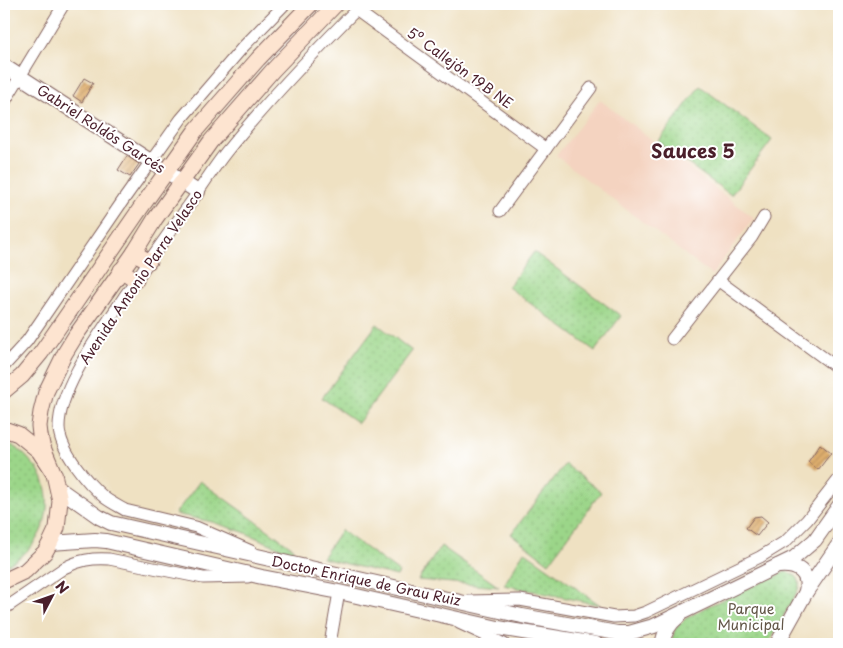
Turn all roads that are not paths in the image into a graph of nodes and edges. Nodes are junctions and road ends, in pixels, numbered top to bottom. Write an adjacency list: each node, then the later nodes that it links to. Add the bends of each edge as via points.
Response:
1 (64, 4): 7 (street)
2 (285, 4): 11 (street, via 181,119)
3 (311, 4): 12 (main road, via 196,130)
4 (336, 4): 13 (main road, Avenida Antonio Parra Velasco, via 210,141)
5 (359, 7): 10 (street, 5º Callejón 19B NE); 14 (street, Avenida Antonio Parra Velasco, via 286,83 226,152)
6 (4, 66): 7 (street, Gabriel Roldós Garcés)
7 (20, 77): 9 (street); 11 (street, Gabriel Roldós Garcés)
8 (591, 88): 10 (street)
9 (4, 104)
10 (546, 149): 15 (street)
11 (151, 161): 12 (street, Gabriel Roldós Garcés); 23 (street, via 27,341)
12 (167, 171): 13 (street, Gabriel Roldós Garcés); 25 (main road, via 42,353)
13 (182, 181): 14 (street, Gabriel Roldós Garcés); 17 (main road, Avenida Antonio Parra Velasco)
14 (198, 192): 18 (street, Avenida Antonio Parra Velasco)
15 (500, 211)
16 (764, 217): 21 (street)
17 (134, 253): 18 (main road); 19 (main road, Avenida Antonio Parra Velasco)
18 (149, 261): 20 (street, Avenida Antonio Parra Velasco)
19 (121, 270): 20 (main road); 28 (main road, Avenida Antonio Parra Velasco, via 76,335 46,392 40,435)
20 (136, 280): 32 (street, Avenida Antonio Parra Velasco, via 92,345 64,399 58,430 62,445 94,488 115,505 196,527)
21 (719, 281): 22 (street); 24 (street)
22 (672, 339)
23 (4, 366)
24 (839, 369)
25 (4, 391)
26 (4, 429): 28 (main road, via 18,434 39,451)
27 (839, 479): 40 (street, via 786,541 760,557 634,616 614,617 520,600)
28 (56, 481): 30 (main road, via 60,501 57,528); 32 (street, Doctor Enrique de Grau Ruiz, via 99,517 111,523)
29 (839, 506): 33 (street, Doctor Enrique de Grau Ruiz, via 808,547)
30 (50, 543): 34 (main road); 35 (street, Doctor Enrique de Grau Ruiz, via 106,541)
31 (839, 544): 39 (street)
32 (276, 562): 40 (street, Doctor Enrique de Grau Ruiz)
33 (778, 566): 39 (street, via 801,570 806,580); 42 (street, Doctor Enrique de Grau Ruiz)
34 (25, 571): 36 (main road); 37 (main road)
35 (262, 577): 38 (street, Doctor Enrique de Grau Ruiz); 41 (street, via 203,578 108,559 86,559 64,568)
36 (4, 581)
37 (4, 587)
38 (339, 592): 43 (street, Doctor Enrique de Grau Ruiz); 44 (street)
39 (806, 592): 48 (street)
40 (454, 601): 42 (street, Doctor Enrique de Grau Ruiz, via 617,633 644,630)
41 (4, 609)
42 (682, 613): 47 (street, via 672,621)
43 (444, 616): 45 (street, Doctor Enrique de Grau Ruiz); 46 (street, Doctor Enrique de Grau Ruiz)
44 (330, 644)
45 (504, 644)
46 (596, 644)
47 (662, 644)
48 (777, 644)

